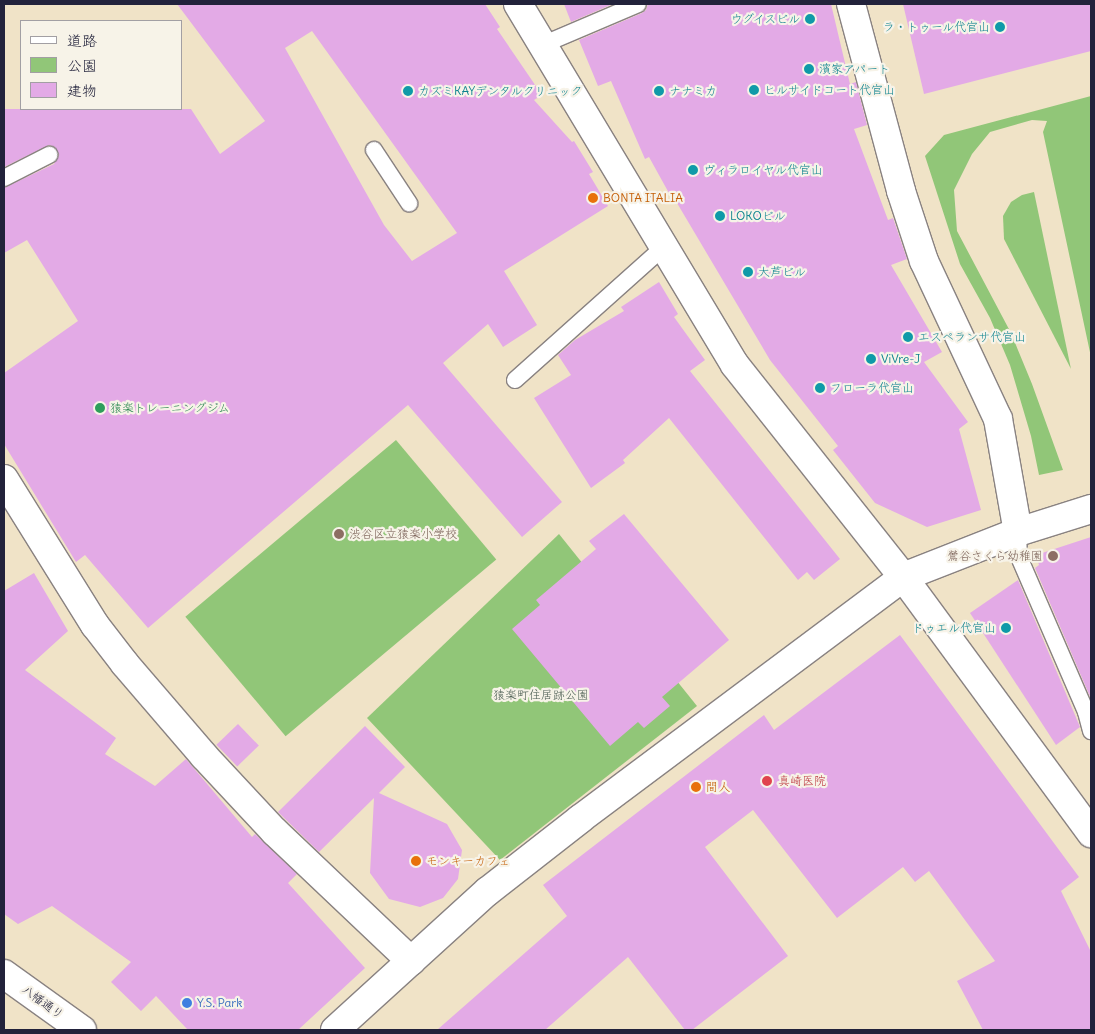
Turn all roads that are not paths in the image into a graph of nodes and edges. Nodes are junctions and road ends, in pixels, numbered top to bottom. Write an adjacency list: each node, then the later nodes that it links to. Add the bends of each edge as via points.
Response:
1 (518, 4): 4 (street)
2 (638, 4): 4 (lane)
3 (851, 4): 13 (street, via 901,191 924,261 998,419)
4 (542, 45): 9 (street)
5 (374, 150): 8 (lane)
6 (49, 155): 7 (lane)
7 (4, 178)
8 (409, 203)
9 (664, 246): 10 (lane); 14 (street, via 736,365)
10 (515, 380)
11 (4, 480): 17 (street, via 95,625 125,664 274,831)
12 (1091, 509): 13 (street)
13 (1018, 532): 14 (street); 15 (lane, via 1019,557)
14 (903, 576): 16 (street); 17 (street, via 580,819 488,891)
15 (1091, 730)
16 (1088, 821)
17 (411, 961): 20 (street)
18 (4, 974): 19 (street, 八幡通り)
19 (82, 1030)
20 (335, 1030)

